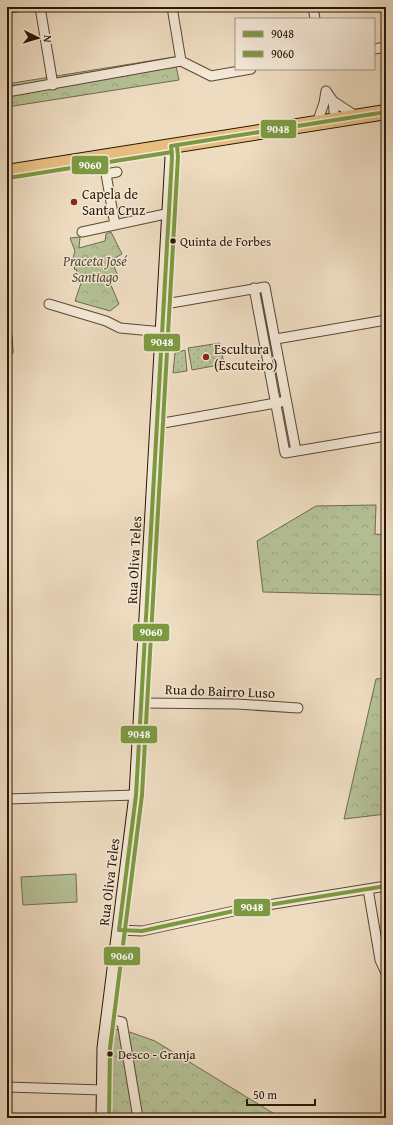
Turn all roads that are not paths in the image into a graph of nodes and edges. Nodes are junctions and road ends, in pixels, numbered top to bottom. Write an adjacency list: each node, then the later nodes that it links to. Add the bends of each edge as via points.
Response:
1 (16, 7): 5 (street)
2 (40, 7): 11 (street)
3 (172, 7): 9 (street)
4 (313, 7): 6 (street)
5 (7, 8)
6 (315, 18)
7 (386, 47): 8 (street)
8 (375, 49)
9 (182, 61): 10 (street, via 211,76); 11 (street)
10 (245, 70)
11 (52, 85): 12 (street)
12 (7, 92)
13 (329, 102): 15 (street); 16 (street, via 328,114); 17 (street)
14 (386, 112): 15 (main road)
15 (356, 116): 16 (main road)
16 (335, 120): 17 (main road)
17 (316, 123): 18 (main road)
18 (171, 146): 19 (main road); 21 (main road, Rua Oliva Teles)
19 (7, 172)
20 (117, 172): 22 (street, via 106,174)
21 (170, 213): 22 (street); 26 (main road, Rua Oliva Teles)
22 (115, 225): 23 (street)
23 (82, 232)
24 (254, 288): 26 (street); 30 (street, via 266,287); 33 (street)
25 (49, 304): 28 (street, via 106,320 120,328)
26 (164, 304): 28 (main road, Rua Oliva Teles)
27 (386, 320): 30 (street)
28 (163, 332): 34 (main road, Rua Oliva Teles)
29 (7, 336): 31 (street)
30 (276, 339): 32 (street)
31 (8, 351)
32 (286, 402): 33 (street); 36 (street)
33 (276, 403): 34 (street); 36 (street, via 285,453)
34 (158, 424): 37 (main road, Rua Oliva Teles)
35 (386, 436): 36 (street)
36 (296, 451)
37 (141, 703): 38 (street, Rua do Bairro Luso, via 237,704); 39 (main road, Rua Oliva Teles)
38 (298, 708)
39 (136, 795): 40 (street); 43 (main road, Rua Oliva Teles)
40 (7, 799)
41 (386, 886): 42 (street)
42 (368, 889): 43 (street, via 243,909 142,931); 44 (street, via 380,960)
43 (119, 930): 45 (main road, Rua Oliva Teles)
44 (386, 973)
45 (108, 1019): 47 (main road, Rua Oliva Teles); 49 (street, via 122,1022)
46 (7, 1087): 47 (street)
47 (103, 1090): 48 (main road, Rua Oliva Teles)
48 (103, 1118)
49 (138, 1118)

